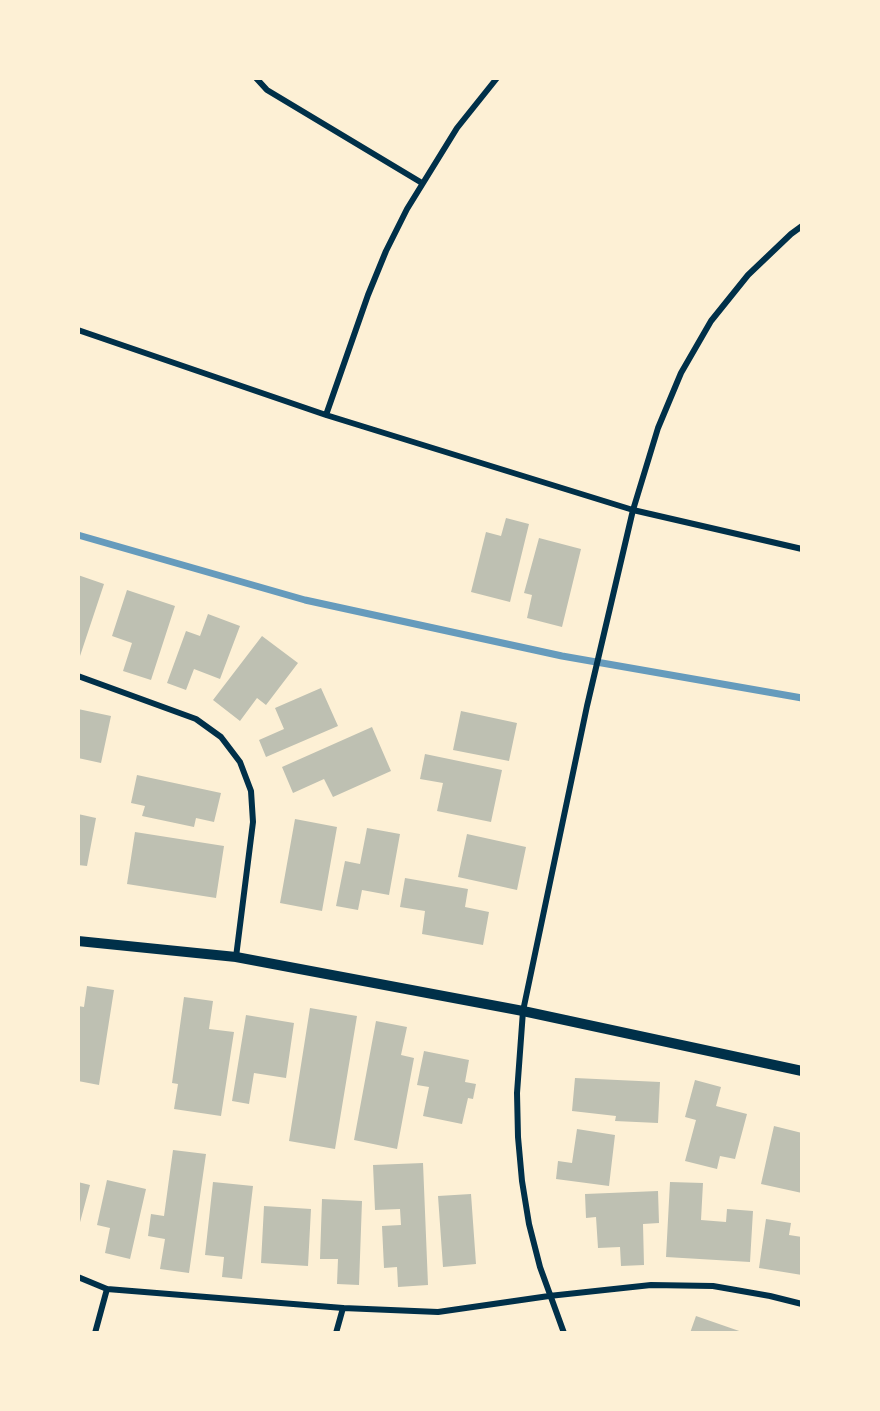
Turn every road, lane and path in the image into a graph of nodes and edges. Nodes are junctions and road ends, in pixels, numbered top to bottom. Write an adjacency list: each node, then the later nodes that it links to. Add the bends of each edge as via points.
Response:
1 (256, 78): 3 (street, via 267,90)
2 (497, 78): 3 (street, via 457,128)
3 (422, 183): 6 (street, via 372,284)
4 (802, 226): 7 (street, via 748,275 711,321 681,373 658,428)
5 (78, 330): 6 (street)
6 (326, 415): 7 (street)
7 (633, 510): 8 (street); 12 (street)
8 (802, 549)
9 (78, 676): 11 (street, via 196,719 221,737 240,762 251,791 253,822)
10 (78, 941): 11 (street)
11 (236, 957): 12 (street)
12 (523, 1011): 13 (street); 16 (street, via 517,1093 520,1170 529,1224)
13 (802, 1071)
14 (78, 1277): 15 (street)
15 (106, 1289): 18 (street); 19 (street)
16 (549, 1296): 17 (street, via 620,1287 682,1285 742,1290); 18 (street, via 438,1312); 21 (street)
17 (802, 1304)
18 (343, 1308): 20 (street)
19 (95, 1333)
20 (336, 1333)
21 (564, 1333)

